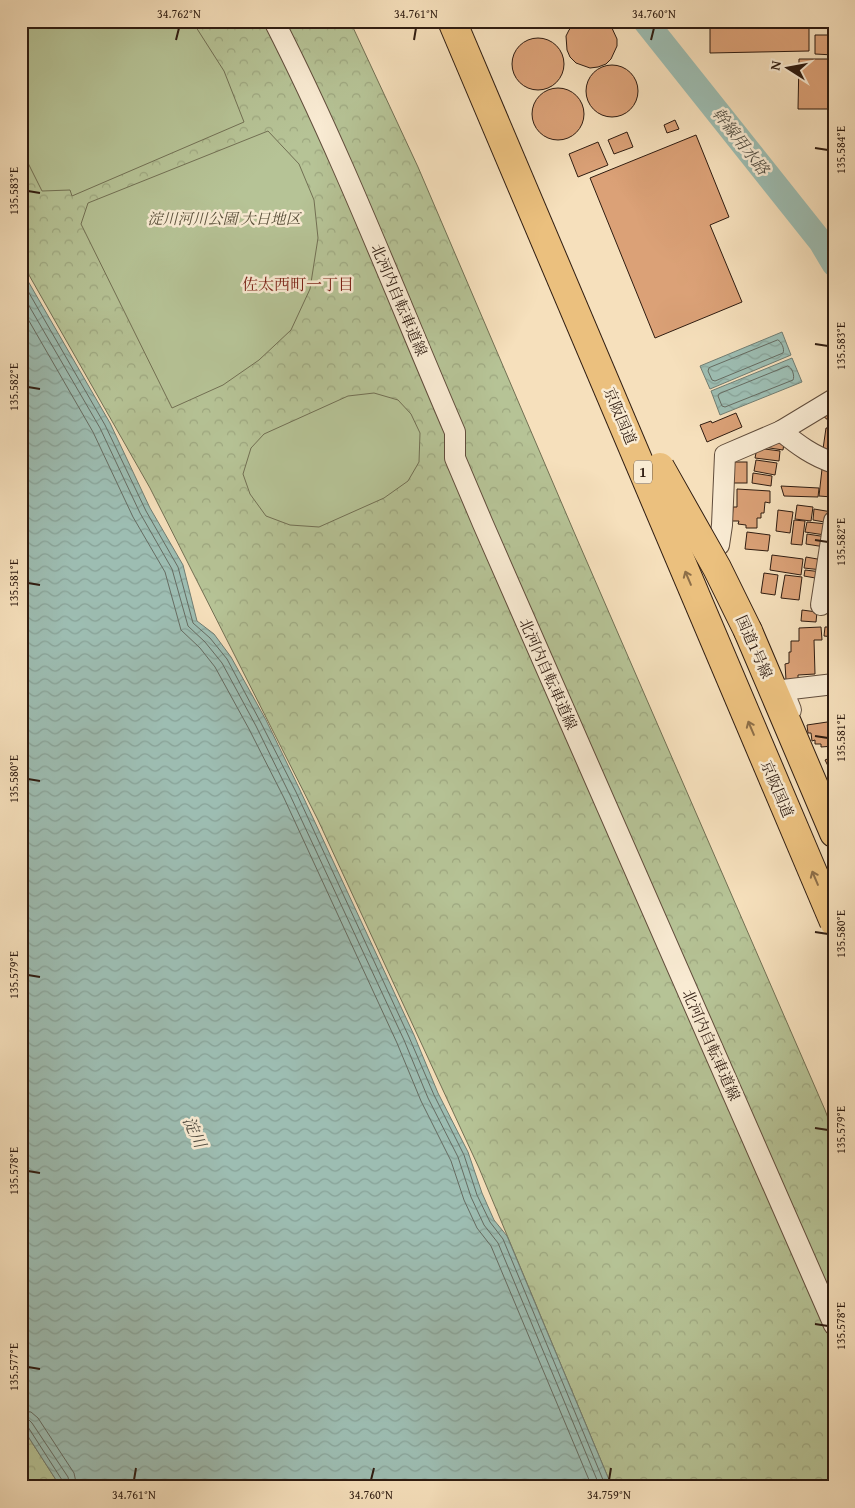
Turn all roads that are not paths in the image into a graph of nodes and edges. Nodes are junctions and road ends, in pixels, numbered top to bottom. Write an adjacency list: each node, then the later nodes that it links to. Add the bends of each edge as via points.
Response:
1 (274, 21): 19 (street, 北河内自転車道線, via 333,144 455,432 455,458 482,524)
2 (438, 21): 10 (street, via 624,456)
3 (452, 21): 18 (highway, 京阪国道 / 1, one-way to 3, bridge)
4 (472, 21): 8 (highway, 京阪国道 / 1)
5 (834, 399): 6 (street)
6 (782, 431): 7 (street, via 799,447); 10 (street, via 725,454)
7 (834, 463)
8 (660, 467): 16 (highway, 国道1号線 / 1, bridge, via 748,631); 17 (highway, 京阪国道 / 1, bridge)
9 (834, 521): 11 (street)
10 (719, 545): 14 (street)
11 (830, 574): 12 (street)
12 (821, 605)
13 (834, 684): 14 (street)
14 (783, 690): 15 (street)
15 (834, 809)
16 (834, 834)
17 (834, 876)
18 (834, 922)
19 (834, 1325)

